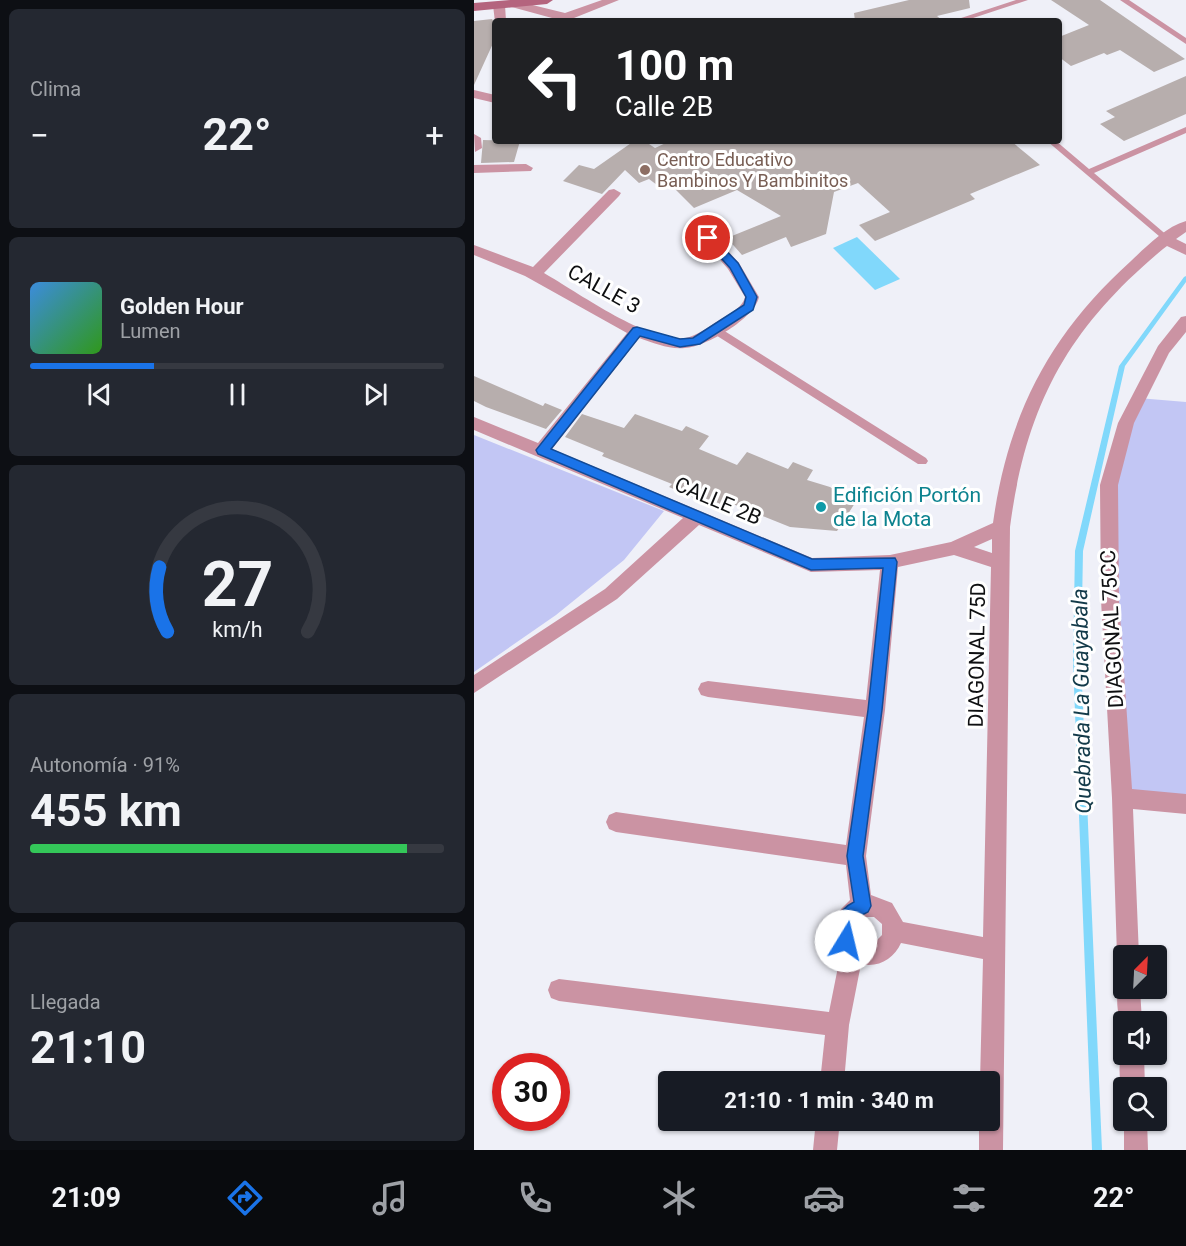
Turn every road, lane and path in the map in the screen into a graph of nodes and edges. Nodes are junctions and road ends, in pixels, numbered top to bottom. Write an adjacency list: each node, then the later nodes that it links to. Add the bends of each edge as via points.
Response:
1 (547, 0): 5 (main road)
2 (613, 0): 9 (street)
3 (1024, 0): 10 (lane)
4 (1124, 0): 11 (lane)
5 (507, 3): 6 (main road); 7 (street); 8 (street)
6 (474, 7)
7 (501, 18)
8 (564, 18)
9 (570, 18)
10 (966, 18)
11 (1186, 42)
12 (474, 94): 13 (street)
13 (492, 98)
14 (1186, 130): 18 (lane)
15 (1055, 144): 18 (lane)
16 (526, 168): 17 (street)
17 (474, 169)
18 (1089, 172): 22 (lane)
19 (614, 193): 24 (street)
20 (1186, 226): 22 (street, DIAGONAL 75D)
21 (708, 238): 26 (street, CALLE 3, via 734,266 752,297 749,307)
22 (1178, 246): 32 (street, DIAGONAL 75D, via 1100,297 1069,334 1030,408 1014,453)
23 (474, 250): 24 (street, CALLE 3)
24 (535, 274): 27 (street, CALLE 3)
25 (1186, 321): 39 (street, DIAGONAL 75CC, via 1163,350 1126,423 1109,485 1110,600)
26 (715, 329): 27 (street, CALLE 3, via 696,341 680,343); 30 (lane)
27 (637, 331): 29 (street)
28 (474, 423): 29 (street, CALLE 2B)
29 (542, 450): 31 (street, CALLE 2B)
30 (922, 461)
31 (697, 516): 34 (street, CALLE 2B, via 811,565); 36 (street, via 611,594)
32 (1001, 527): 33 (street, CALLE 2B); 35 (street, DIAGONAL 75D)
33 (954, 548): 34 (street, CALLE 2B); 35 (street)
34 (890, 562): 38 (street)
35 (1001, 563): 47 (street, DIAGONAL 75D)
36 (474, 685)
37 (708, 689): 38 (street)
38 (875, 710): 42 (street)
39 (1122, 798): 40 (street); 45 (street, DIAGONAL 75CC)
40 (1186, 804)
41 (616, 822): 42 (street)
42 (855, 856): 43 (street)
43 (862, 906): 44 (street, via 884,911); 46 (street, via 846,919 846,941)
44 (894, 931): 46 (street, via 885,950 875,955); 47 (street)
45 (1128, 945)
46 (853, 950): 49 (street)
47 (996, 950): 54 (street, DIAGONAL 75D)
48 (560, 990): 49 (street)
49 (838, 1025): 50 (street)
50 (833, 1071)
51 (827, 1131): 53 (street)
52 (1135, 1131): 55 (street)
53 (825, 1150)
54 (991, 1150)
55 (1136, 1150)

